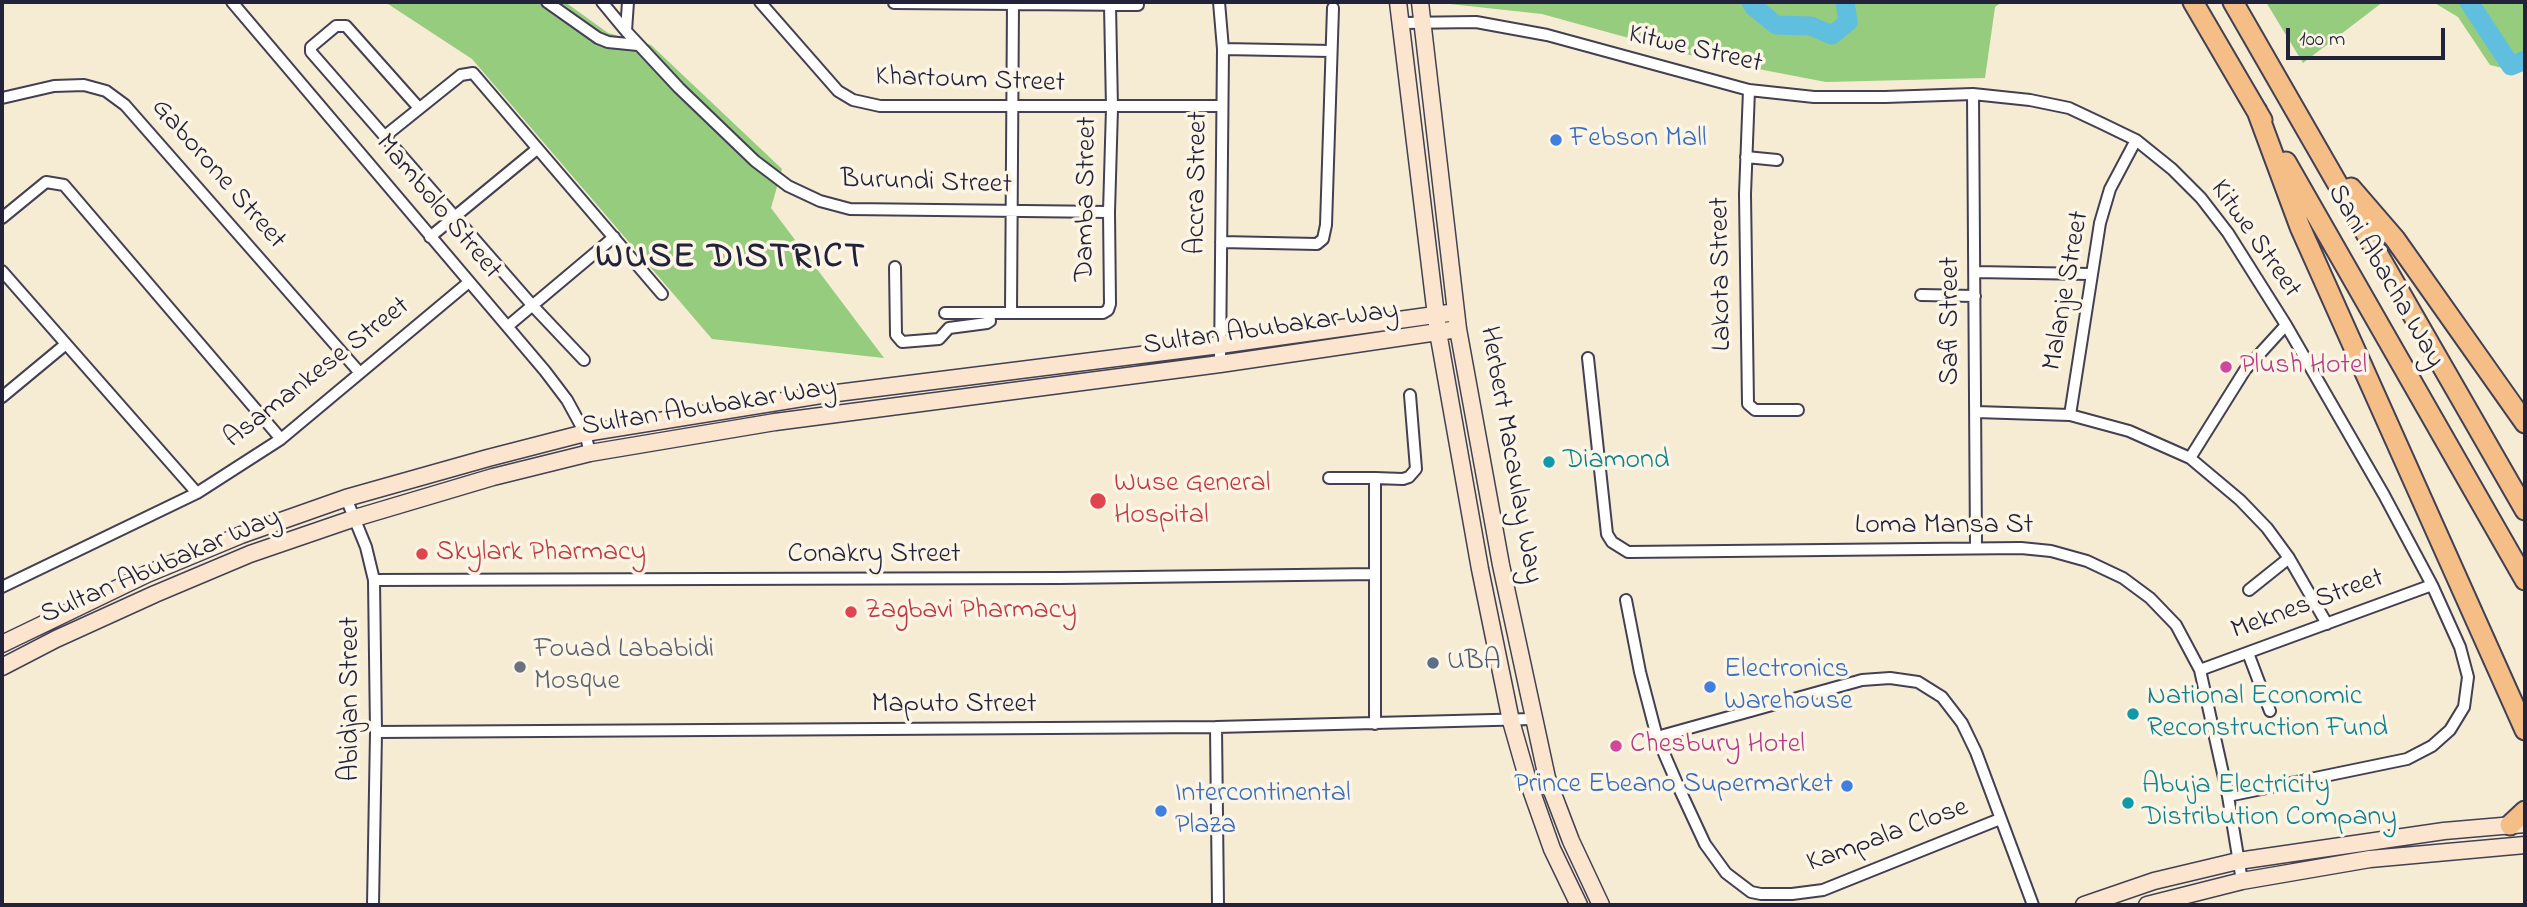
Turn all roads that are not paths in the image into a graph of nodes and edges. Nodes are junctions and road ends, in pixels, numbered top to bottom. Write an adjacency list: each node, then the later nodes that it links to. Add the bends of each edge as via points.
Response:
1 (232, 2): 40 (street, Mambolo Street)
2 (547, 2): 19 (street, via 598,38)
3 (602, 2): 18 (street, Burundi Street)
4 (628, 2): 18 (street)
5 (760, 2): 26 (street, Khartoum Street, via 838,91 853,100 880,106)
6 (894, 2): 12 (street)
7 (1219, 2): 20 (street, Accra Street)
8 (1398, 2): 17 (main road, Herbert Macaulay Way)
9 (1420, 2): 16 (main road, Herbert Macaulay Way)
10 (2193, 2): 29 (highway, Sani Abacha Way)
11 (2233, 2): 33 (highway, Sani Abacha Way)
12 (1013, 3): 13 (street); 26 (street)
13 (1110, 5): 14 (street); 28 (street, Damba Street)
14 (1138, 5)
15 (1333, 8): 21 (street)
16 (1423, 21): 17 (street, Kitwe Street); 22 (street, Kitwe Street, via 1476,22 1547,35); 53 (main road, Herbert Macaulay Way)
17 (1402, 23): 56 (main road, Herbert Macaulay Way)
18 (626, 31): 19 (street, Burundi Street)
19 (638, 45): 36 (street, Burundi Street, via 755,161 788,186 820,201 850,209)
20 (1223, 49): 21 (street); 25 (street, Accra Street)
21 (1331, 51): 42 (street, via 1323,239 1317,244)
22 (1749, 90): 23 (street, Kitwe Street, via 1814,97); 34 (street, Lakota Street)
23 (1973, 94): 31 (street, Kitwe Street, via 2069,108); 45 (street, Safi Street)
24 (2, 98): 66 (street, Gaborone Street, via 54,86 84,85 106,91 125,105)
25 (1222, 106): 28 (street, Khartoum Street); 42 (street, Accra Street)
26 (1012, 107): 28 (street, Khartoum Street); 36 (street)
27 (419, 108): 30 (street); 30 (street, via 345,26 336,26 311,52); 32 (street, via 461,75 473,73)
28 (1112, 108): 37 (street, Damba Street)
29 (2257, 111): 87 (highway, Sani Abacha Way); 102 (highway, via 2300,227)
30 (384, 136): 38 (street)
31 (2136, 140): 46 (street, Malanje Street, via 2110,189); 57 (street, Kitwe Street, via 2201,198)
32 (537, 149): 38 (street); 41 (street)
33 (2320, 153): 72 (highway, via 2395,239); 81 (highway, Sani Abacha Way)
34 (1746, 157): 35 (street); 69 (street, Lakota Street, via 1748,404 1755,410)
35 (1777, 160)
36 (1012, 211): 37 (street, Burundi Street); 52 (street)
37 (1109, 212): 52 (street, Damba Street, via 1108,310)
38 (455, 216): 40 (street); 51 (street)
39 (2, 218): 74 (street, via 46,181 64,185)
40 (430, 237): 47 (street, Mambolo Street)
41 (614, 237): 48 (street); 51 (street)
42 (1221, 242): 62 (street, Accra Street)
43 (895, 267): 55 (street, via 895,335 902,342 939,339 949,328 987,323)
44 (2, 271): 61 (street)
45 (1975, 272): 46 (street); 50 (street, Safi Street)
46 (2090, 274): 71 (street, Malanje Street)
47 (469, 282): 58 (street, Mambolo Street); 66 (street, Asamankese Street)
48 (662, 294)
49 (1921, 295): 50 (street)
50 (1975, 296): 70 (street, Safi Street)
51 (532, 305): 58 (street); 64 (street)
52 (1011, 312): 55 (street)
53 (1456, 312): 56 (main road, Sultan Abubakar Way); 59 (main road, Herbert Macaulay Way)
54 (945, 313): 55 (street)
55 (989, 313)
56 (1436, 314): 60 (main road, Herbert Macaulay Way); 62 (main road, Sultan Abubakar Way)
57 (2286, 325): 76 (street, via 2245,370); 88 (street, Kitwe Street)
58 (508, 326): 73 (street, Mambolo Street, via 567,400)
59 (1458, 329): 60 (main road, Sultan Abubakar Way); 98 (main road, Herbert Macaulay Way)
60 (1438, 332): 65 (main road, Sultan Abubakar Way); 99 (main road, Herbert Macaulay Way)
61 (66, 344): 68 (street); 79 (street)
62 (1220, 345): 65 (street, Accra Street); 73 (main road, Sultan Abubakar Way, via 727,408)
63 (1588, 358): 83 (street, Loma Mansa St, via 1607,534 1628,552)
64 (584, 360)
65 (1220, 364): 75 (main road, Sultan Abubakar Way, via 775,422)
66 (360, 373): 74 (street, Asamankese Street)
67 (1410, 395): 78 (street, via 1416,469 1403,479)
68 (2, 397)
69 (1798, 410)
70 (1976, 412): 71 (street); 83 (street, Safi Street)
71 (2070, 415): 76 (street, via 2129,431)
72 (2525, 423)
73 (585, 433): 75 (street, Mambolo Street); 80 (main road, Sultan Abubakar Way)
74 (281, 439): 79 (street, Asamankese Street)
75 (590, 453): 82 (main road, Sultan Abubakar Way)
76 (2190, 458): 84 (street, via 2240,500)
77 (1329, 478): 78 (street)
78 (1375, 478): 85 (street)
79 (197, 493): 89 (street, Asamankese Street)
80 (346, 498): 82 (street, Abidjan Street); 93 (main road, Sultan Abubakar Way, via 159,569)
81 (2525, 510)
82 (355, 518): 86 (street, Abidjan Street); 95 (main road, Sultan Abubakar Way, via 250,554 155,594)
83 (1976, 547): 96 (street, Loma Mansa St, via 2051,551 2123,578 2176,625)
84 (2289, 558): 90 (street); 92 (street)
85 (1375, 574): 86 (street, Conakry Street); 100 (street)
86 (374, 580): 103 (street, Abidjan Street)
87 (2525, 580)
88 (2432, 585): 92 (street, Meknes Street); 105 (street, Kitwe Street, via 2468,677 2464,706 2450,730 2407,759)
89 (2, 587)
90 (2249, 590)
91 (1626, 600): 104 (street)
92 (2327, 624): 94 (street, Meknes Street)
93 (2, 644)
94 (2248, 653): 96 (street, Meknes Street); 97 (street)
95 (2, 667)
96 (2200, 670): 105 (street, Loma Mansa St)
97 (2270, 710)
98 (1533, 719): 99 (street, Maputo Street); 115 (main road, Herbert Macaulay Way, via 1552,791)
99 (1511, 721): 100 (street, Maputo Street); 114 (main road, Herbert Macaulay Way, via 1552,849)
100 (1375, 724): 101 (street, Maputo Street)
101 (1216, 727): 103 (street, Maputo Street); 113 (street)
102 (2525, 730)
103 (376, 732): 112 (street, Abidjan Street)
104 (1657, 737): 107 (street, Kampala Close, via 1862,680 1918,682 1942,697 1962,723); 107 (street, Kampala Close, via 1705,844 1726,873 1751,892 1823,890)
105 (2228, 796): 110 (street, Loma Mansa St)
106 (2525, 811): 108 (highway)
107 (2000, 820): 116 (street)
108 (2518, 825): 110 (main road, via 2444,831)
109 (2525, 845): 111 (main road, via 2370,859)
110 (2238, 862): 111 (street, Loma Mansa St); 117 (main road, via 2154,881)
111 (2242, 881): 118 (main road)
112 (373, 905)
113 (1218, 905)
114 (1579, 905)
115 (1601, 905)
116 (2033, 905)
117 (2084, 905)
118 (2147, 905)

